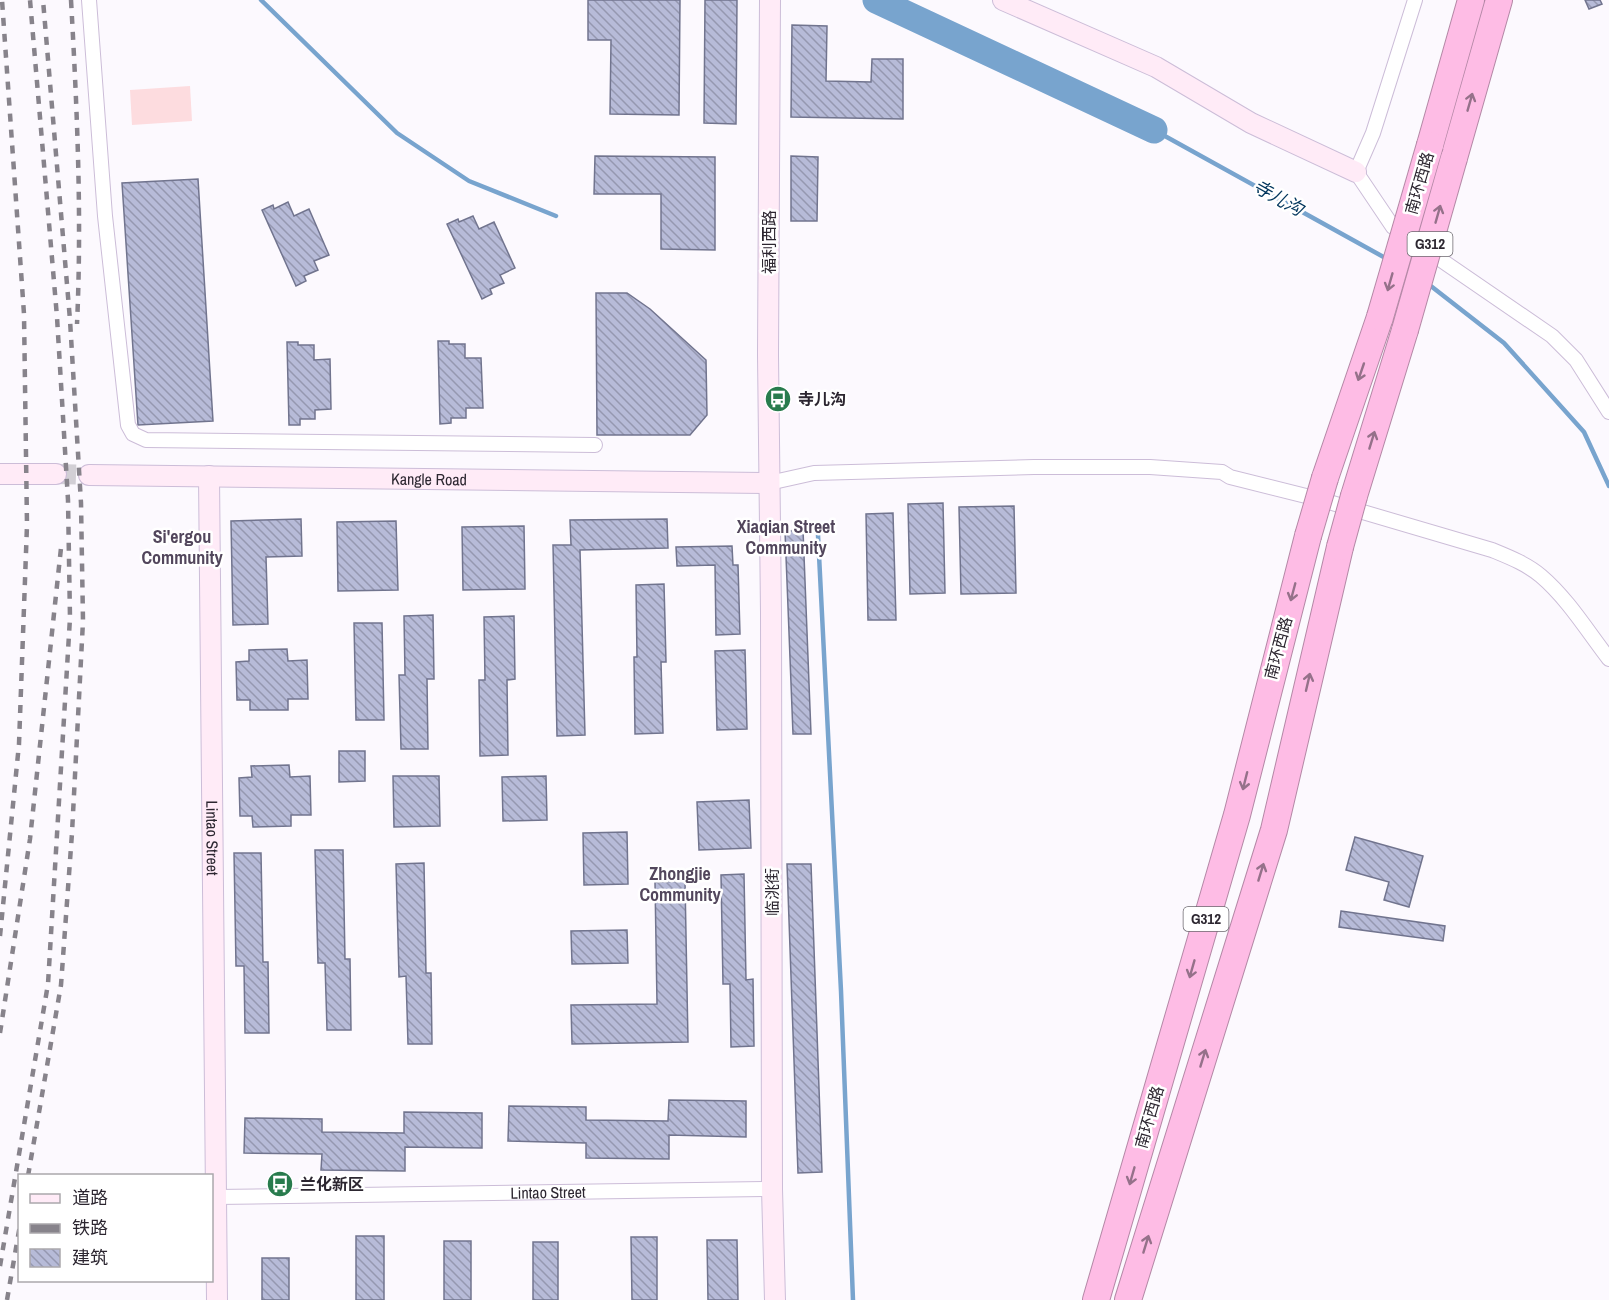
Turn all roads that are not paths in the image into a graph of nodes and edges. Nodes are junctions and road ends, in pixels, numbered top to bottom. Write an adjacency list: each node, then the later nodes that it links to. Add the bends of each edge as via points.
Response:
1 (89, 0): 9 (street, via 105,216 128,425 133,434 146,440)
2 (770, 0): 14 (street, 福利西路)
3 (1003, 0): 7 (street, via 1156,67 1251,123)
4 (1415, 0): 7 (street, via 1373,133)
5 (1472, 0): 20 (highway, 南环西路 / G312, one-way to 20, bridge, via 1380,317 1325,477 1237,815)
6 (1499, 0): 21 (highway, 南环西路 / G312, one-way to 6, bridge, via 1274,830 1340,547)
7 (1356, 171): 8 (street, via 1393,227 1552,336 1576,360)
8 (1609, 412)
9 (595, 445)
10 (0, 474): 11 (street)
11 (56, 474)
12 (89, 475): 13 (street, Kangle Road)
13 (209, 476): 14 (street, Kangle Road); 17 (street, Lintao Street)
14 (769, 483): 15 (street, via 814,473 1034,467 1150,467 1222,472 1515,560 1541,576); 16 (street, 临洮街)
15 (1609, 659)
16 (772, 1189): 17 (street, Lintao Street); 19 (street, 临洮街)
17 (216, 1197): 18 (street, Lintao Street)
18 (217, 1300)
19 (775, 1300)
20 (1096, 1300)
21 (1128, 1300)

